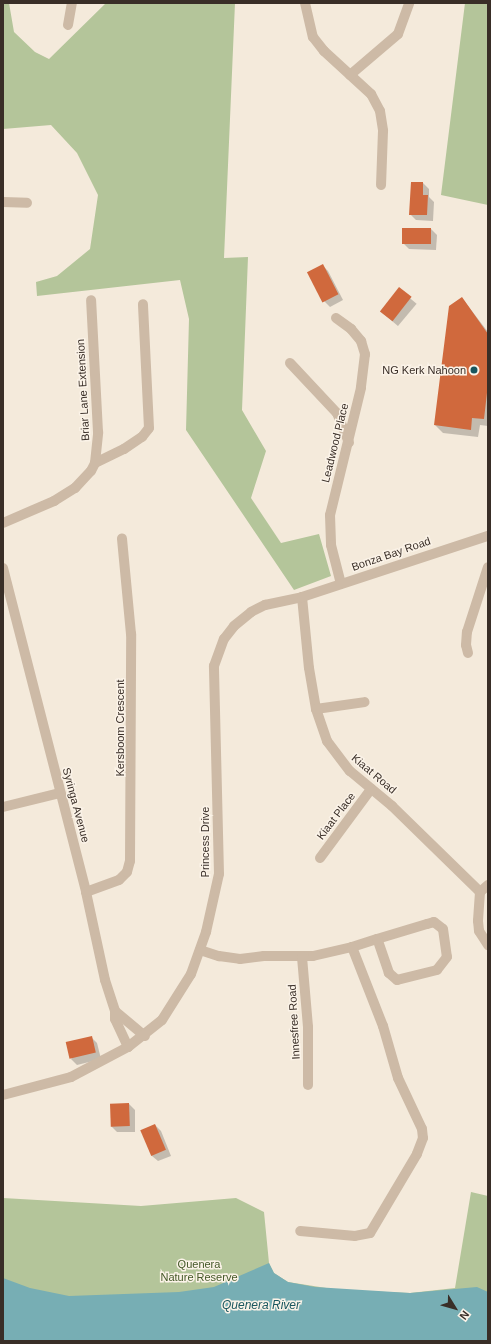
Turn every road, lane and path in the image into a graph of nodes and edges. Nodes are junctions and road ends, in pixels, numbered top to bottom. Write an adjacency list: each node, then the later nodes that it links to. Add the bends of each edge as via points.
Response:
1 (72, 3): 4 (street)
2 (305, 3): 5 (street, via 313,37)
3 (409, 3): 5 (street, via 398,34)
4 (68, 25)
5 (350, 75): 6 (street, via 371,94 380,111 383,142)
6 (381, 185)
7 (3, 202): 8 (street)
8 (27, 203)
9 (91, 300): 14 (street, Briar Lane Extension, via 98,432)
10 (143, 304): 14 (street, via 149,428 142,438)
11 (336, 318): 13 (street, Leadwood Place, via 351,329 365,354 365,368)
12 (290, 363): 13 (street, via 337,413)
13 (349, 443): 20 (street, Leadwood Place, via 330,515 332,545)
14 (95, 463): 15 (street, Briar Lane Extension, via 85,478 70,491 26,515)
15 (3, 523)
16 (488, 536): 20 (street, Bonza Bay Road)
17 (122, 538): 30 (street, Kersboom Crescent, via 132,634 130,860 126,872 119,880)
18 (488, 567): 22 (street, via 467,632)
19 (3, 568): 26 (street, Syringa Avenue)
20 (341, 584): 21 (street, Bonza Bay Road)
21 (302, 597): 24 (street, Kiaat Road); 35 (street, Princess Drive, via 265,605 251,612 234,626 217,654 214,686 219,874)
22 (468, 653)
23 (365, 702): 24 (street)
24 (316, 709): 25 (street, Kiaat Road, via 322,730 335,753 350,771)
25 (371, 789): 28 (street, Kiaat Place); 31 (street, Kiaat Road, via 402,814)
26 (60, 792): 27 (street); 30 (street, Syringa Avenue)
27 (3, 807)
28 (320, 858)
29 (488, 885): 31 (street)
30 (86, 892): 37 (street, Syringa Avenue, via 105,980)
31 (480, 892): 33 (street, via 479,931)
32 (377, 939): 32 (street, via 438,923 443,929 447,958 437,970 397,980 389,973); 34 (street)
33 (488, 945)
34 (352, 947): 36 (street); 42 (street, via 383,1026 398,1078 422,1129 422,1145 403,1182 370,1233 355,1236)
35 (200, 950): 36 (street, via 232,959 264,956); 38 (street, Princess Drive, via 176,1000 162,1020)
36 (302, 957): 40 (street, Innesfree Road, via 308,1028)
37 (115, 1011): 38 (street); 39 (street, Syringa Avenue, via 115,1019)
38 (145, 1036): 39 (street, Princess Drive)
39 (128, 1047): 41 (street, Princess Drive, via 70,1077)
40 (308, 1085)
41 (3, 1096)
42 (300, 1231)

